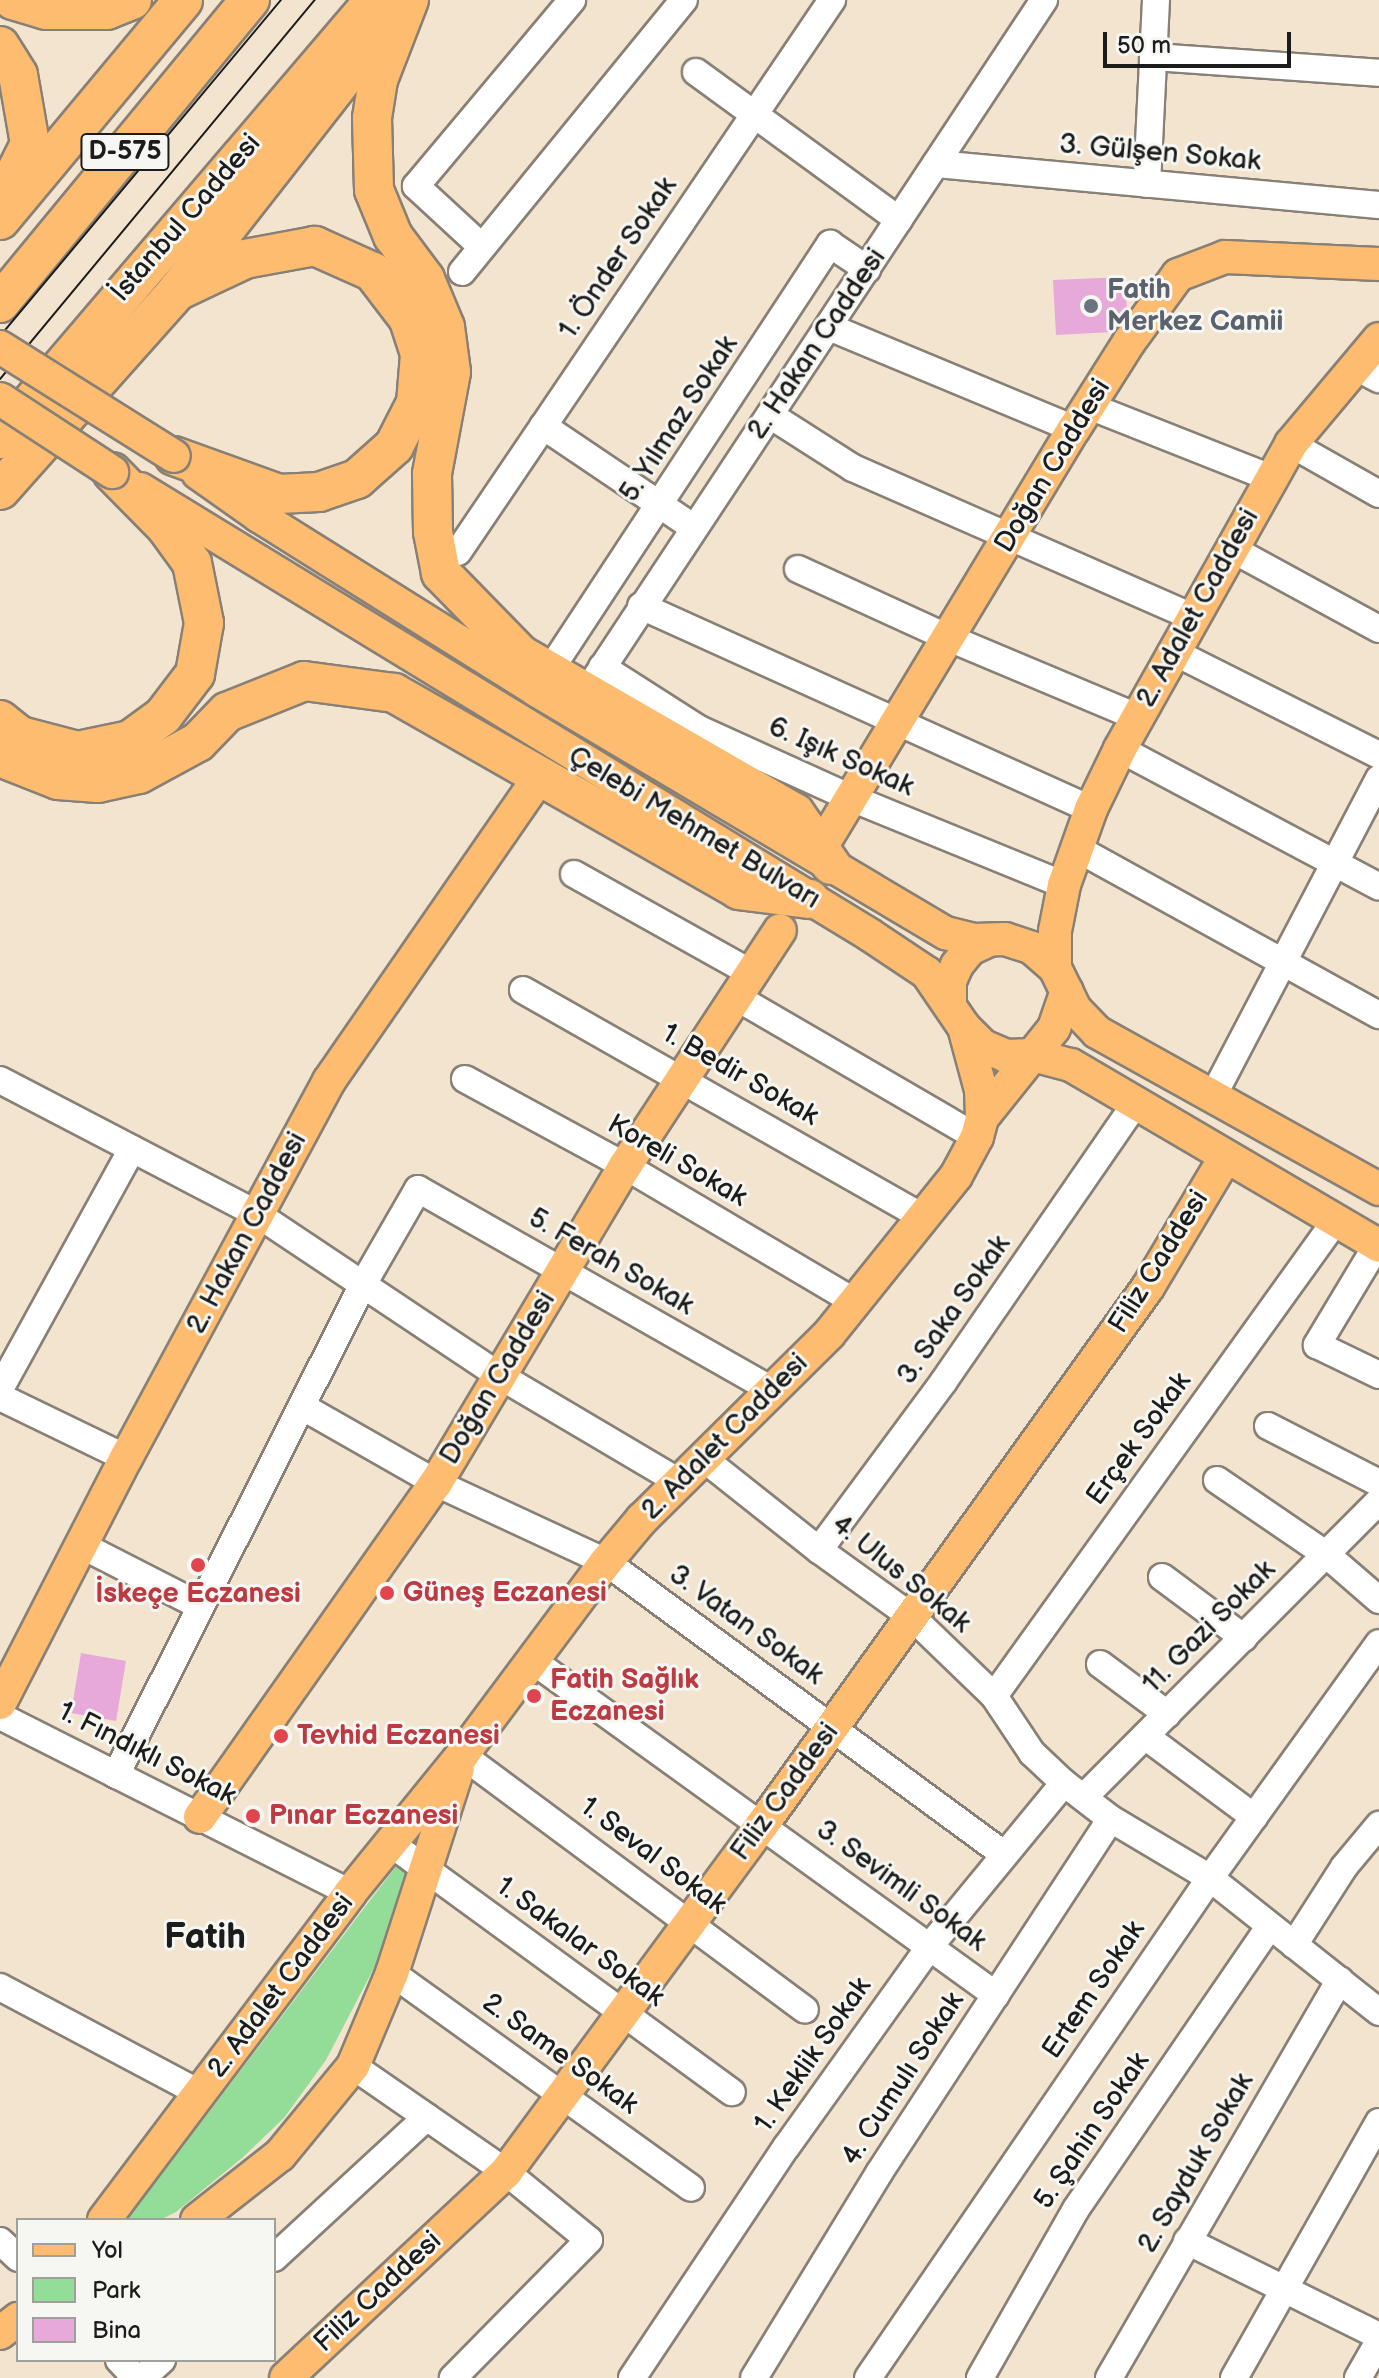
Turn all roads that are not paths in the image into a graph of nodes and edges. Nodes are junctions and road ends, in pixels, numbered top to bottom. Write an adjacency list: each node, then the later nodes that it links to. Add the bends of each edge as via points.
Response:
1 (13, 0): 2 (highway, via 46,10 107,10)
2 (132, 0)
3 (183, 0): 21 (highway)
4 (250, 0): 28 (highway, D-575)
5 (375, 0): 37 (highway, İstanbul Caddesi)
6 (407, 0): 27 (highway); 68 (highway, via 378,80 372,118 374,190 393,236 425,279 445,327 451,372 432,474 433,532 441,573 521,655 795,813)
7 (572, 0): 23 (street, via 416,186)
8 (684, 0): 23 (street)
9 (832, 0): 16 (street, 1. Önder Sokak)
10 (1044, 0): 17 (street, 2. Hakan Caddesi)
11 (1156, 0): 13 (street)
12 (0, 46): 19 (highway, via 18,75 30,144)
13 (1153, 57): 15 (street); 18 (street)
14 (696, 72): 16 (street)
15 (1379, 73)
16 (754, 113): 22 (street); 36 (street, 1. Önder Sokak)
17 (936, 164): 18 (street, 3. Gülşen Sokak); 22 (street, 2. Hakan Caddesi)
18 (1147, 184): 20 (street, 3. Gülşen Sokak)
19 (0, 203)
20 (1379, 205)
21 (0, 220)
22 (899, 220): 25 (street, 2. Hakan Caddesi)
23 (482, 247): 26 (street)
24 (1379, 264): 35 (main road, Doğan Caddesi, via 1225,257 1178,275)
25 (867, 269): 29 (street, 2. Hakan Caddesi); 44 (street, 5. Yılmaz Sokak, via 830,244)
26 (462, 272)
27 (177, 291): 39 (highway, via 245,259 315,246 373,272 408,318 420,354 416,403 394,446 357,479 319,492 279,494); 42 (highway)
28 (0, 303)
29 (829, 327): 34 (street, 2. Hakan Caddesi); 35 (street)
30 (1379, 339): 32 (main road, 2. Adalet Caddesi)
31 (11, 354): 39 (main road, Çelebi Mehmet Bulvarı, bridge)
32 (1368, 373): 38 (main road, 2. Adalet Caddesi)
33 (0, 399): 40 (main road, Çelebi Mehmet Bulvarı, bridge)
34 (770, 415): 45 (street, 2. Hakan Caddesi); 46 (street, via 853,468)
35 (1082, 418): 41 (street); 46 (main road, Doğan Caddesi)
36 (543, 426): 44 (street); 48 (street, 1. Önder Sokak)
37 (0, 439)
38 (1291, 444): 41 (main road, 2. Adalet Caddesi); 43 (street)
39 (174, 456): 68 (main road, Çelebi Mehmet Bulvarı, via 259,516 536,690)
40 (112, 472): 58 (highway, via 166,527 192,563 204,623 195,674 163,716 130,740 77,751 20,736); 73 (main road, Çelebi Mehmet Bulvarı)
41 (1271, 478): 47 (main road, 2. Adalet Caddesi)
42 (1, 490)
43 (1379, 494)
44 (661, 506): 45 (street); 55 (street, 5. Yılmaz Sokak)
45 (694, 528): 50 (street, 2. Hakan Caddesi)
46 (1012, 536): 51 (street); 53 (main road, Doğan Caddesi)
47 (1232, 549): 51 (main road, 2. Adalet Caddesi); 52 (street)
48 (458, 552)
49 (798, 569): 53 (street)
50 (641, 606): 56 (street, 2. Hakan Caddesi); 59 (street)
51 (1192, 617): 54 (main road, 2. Adalet Caddesi)
52 (1379, 629)
53 (949, 638): 57 (street); 59 (main road, Doğan Caddesi)
54 (1174, 652): 57 (main road, 2. Adalet Caddesi); 61 (street)
55 (554, 664)
56 (595, 677): 65 (street, 6. Işık Sokak)
57 (1137, 717): 60 (main road, 2. Adalet Caddesi)
58 (0, 720)
59 (897, 723): 65 (main road, Doğan Caddesi); 66 (street)
60 (1120, 749): 66 (main road, 2. Adalet Caddesi); 69 (street)
61 (1379, 755)
62 (0, 757): 73 (highway, via 58,780 98,783 139,774 198,742 227,712 304,681 394,693 739,890)
63 (1379, 779): 69 (street)
64 (533, 786): 93 (main road, 2. Hakan Caddesi, via 329,1081)
65 (851, 798): 68 (main road, Doğan Caddesi); 72 (street, 6. Işık Sokak)
66 (1091, 809): 67 (main road, 2. Adalet Caddesi)
67 (1076, 848): 72 (main road, 2. Adalet Caddesi); 76 (street)
68 (829, 851): 75 (main road, Çelebi Mehmet Bulvarı, via 946,933)
69 (1335, 862): 71 (street); 76 (street)
70 (574, 874): 78 (street)
71 (1379, 887)
72 (1062, 893): 75 (main road, via 1026,930); 77 (main road, 2. Adalet Caddesi, via 1055,931)
73 (809, 899): 80 (main road, Çelebi Mehmet Bulvarı, via 927,973)
74 (780, 930): 78 (main road, Doğan Caddesi)
75 (996, 940): 77 (main road, Çelebi Mehmet Bulvarı, via 1032,948); 80 (main road, via 970,949 957,965 950,981)
76 (1281, 962): 81 (street); 86 (street)
77 (1061, 980): 82 (main road, via 1054,1028); 86 (main road, Çelebi Mehmet Bulvarı, via 1075,1009 1097,1032)
78 (742, 984): 84 (main road, Doğan Caddesi); 88 (street)
79 (523, 990): 84 (street, 1. Bedir Sokak)
80 (957, 1015): 82 (main road, Çelebi Mehmet Bulvarı, via 983,1046 1006,1056); 88 (main road, via 976,1065)
81 (1379, 1015)
82 (1033, 1055): 87 (main road, Çelebi Mehmet Bulvarı, via 1071,1065); 88 (main road, 2. Adalet Caddesi)
83 (465, 1079): 91 (street, Koreli Sokak)
84 (682, 1079): 91 (main road, Doğan Caddesi); 94 (street, 1. Bedir Sokak)
85 (3, 1091): 89 (street)
86 (1213, 1096): 92 (main road, Çelebi Mehmet Bulvarı)
87 (1136, 1103): 90 (main road, Çelebi Mehmet Bulvarı); 115 (street, 3. Saka Sokak, via 944,1381)
88 (980, 1127): 94 (main road, 2. Adalet Caddesi, via 956,1176)
89 (132, 1149): 93 (street); 102 (street)
90 (1226, 1156): 95 (main road, Çelebi Mehmet Bulvarı); 121 (main road, Filiz Caddesi, via 1148,1287)
91 (625, 1166): 97 (main road, Doğan Caddesi); 99 (street, Koreli Sokak)
92 (1379, 1189)
93 (257, 1214): 98 (street); 107 (main road, 2. Hakan Caddesi)
94 (924, 1218): 99 (main road, 2. Adalet Caddesi)
95 (1336, 1220): 96 (main road, Çelebi Mehmet Bulvarı); 126 (street, Erçek Sokak)
96 (1378, 1246): 100 (street, via 1317,1345)
97 (562, 1271): 98 (street, 5. Ferah Sokak, via 418,1189); 101 (main road, Doğan Caddesi); 103 (street, 5. Ferah Sokak)
98 (362, 1286): 101 (street); 105 (street)
99 (855, 1302): 103 (main road, 2. Adalet Caddesi)
100 (1379, 1375)
101 (500, 1376): 110 (street); 111 (main road, Doğan Caddesi)
102 (0, 1389)
103 (772, 1390): 108 (main road, 2. Adalet Caddesi)
104 (0, 1397): 107 (street)
105 (303, 1407): 111 (street, 3. Vatan Sokak); 120 (street)
106 (1268, 1426): 112 (street)
107 (126, 1458): 114 (main road, 2. Hakan Caddesi)
108 (704, 1459): 110 (main road, 2. Adalet Caddesi); 115 (street, 4. Ulus Sokak)
109 (1217, 1480): 116 (street)
110 (679, 1482): 117 (main road, 2. Adalet Caddesi)
111 (436, 1483): 117 (street, 3. Vatan Sokak); 135 (main road, Doğan Caddesi)
112 (1379, 1483)
113 (1379, 1501): 116 (street, 11. Gazi Sokak)
114 (83, 1546): 120 (street); 127 (main road, 2. Hakan Caddesi)
115 (819, 1550): 121 (street, 4. Ulus Sokak)
116 (1327, 1555): 119 (street); 122 (street, 11. Gazi Sokak)
117 (606, 1562): 124 (main road, 2. Adalet Caddesi); 130 (street, 3. Vatan Sokak)
118 (1162, 1577): 122 (street)
119 (1379, 1600)
120 (200, 1606): 133 (street)
121 (912, 1617): 126 (street, 4. Ulus Sokak); 130 (main road, Filiz Caddesi)
122 (1244, 1638): 128 (street, 11. Gazi Sokak)
123 (1379, 1643): 136 (street, Ertem Sokak)
124 (533, 1661): 132 (main road, 2. Adalet Caddesi); 138 (street, 3. Sevimli Sokak)
125 (1100, 1664): 128 (street)
126 (994, 1696): 134 (street, 4. Ulus Sokak, via 1032,1753)
127 (0, 1703)
128 (1167, 1714): 131 (street, 11. Gazi Sokak)
129 (0, 1716): 133 (street, 1. Fındıklı Sokak)
130 (832, 1727): 138 (main road, Filiz Caddesi); 141 (street, 3. Vatan Sokak)
131 (1145, 1736): 134 (street, 11. Gazi Sokak); 136 (street)
132 (462, 1755): 140 (main road, 2. Adalet Caddesi); 142 (main road, 2. Adalet Caddesi); 145 (street, 1. Seval Sokak)
133 (116, 1775): 135 (street, 1. Fındıklı Sokak)
134 (1074, 1790): 137 (street, 4. Ulus Sokak); 141 (street, 1. Keklik Sokak)
135 (200, 1817): 144 (street, 1. Fındıklı Sokak)
136 (1254, 1817): 143 (street, Ertem Sokak)
137 (1111, 1819): 143 (street, 4. Ulus Sokak); 152 (street, 4. Cumulı Sokak)
138 (762, 1825): 145 (main road, Filiz Caddesi); 148 (street, 3. Sevimli Sokak)
139 (1379, 1825): 147 (street, via 1344,1867)
140 (390, 1843): 142 (street, 1. Sakalar Sokak); 144 (main road, 2. Adalet Caddesi)
141 (1003, 1854): 148 (street, 1. Keklik Sokak)
142 (427, 1870): 149 (main road, 2. Adalet Caddesi); 155 (street, 1. Sakalar Sokak)
143 (1210, 1878): 146 (street, 4. Ulus Sokak); 180 (street, Ertem Sokak)
144 (350, 1893): 158 (main road, 2. Adalet Caddesi)
145 (691, 1923): 153 (street, 1. Seval Sokak); 155 (main road, Filiz Caddesi)
146 (1270, 1926): 147 (street, 4. Ulus Sokak); 181 (street, 5. Şahin Sokak, via 1076,2209)
147 (1294, 1945): 150 (street, 4. Ulus Sokak)
148 (930, 1946): 152 (street, 3. Sevimli Sokak); 178 (street, 1. Keklik Sokak, via 787,2146)
149 (392, 1973): 156 (main road, 2. Adalet Caddesi); 159 (street, 2. Same Sokak)
150 (1340, 1980): 154 (street, 4. Ulus Sokak); 167 (street, 2. Sayduk Sokak)
151 (0, 1987): 158 (street)
152 (996, 1995): 179 (street, 4. Cumulı Sokak)
153 (805, 2010)
154 (1379, 2012)
155 (624, 2014): 157 (street, 1. Sakalar Sokak); 159 (main road, Filiz Caddesi)
156 (353, 2066): 160 (street); 165 (main road, 2. Adalet Caddesi, via 280,2155)
157 (732, 2092)
158 (201, 2094): 164 (main road, 2. Adalet Caddesi)
159 (564, 2096): 162 (main road, Filiz Caddesi); 163 (street, 2. Same Sokak)
160 (427, 2117): 162 (street); 169 (street)
161 (1379, 2122): 170 (street)
162 (506, 2172): 176 (main road, Filiz Caddesi); 177 (street, via 589,2240)
163 (691, 2188)
164 (106, 2218)
165 (200, 2218)
166 (0, 2241): 168 (street)
167 (1187, 2241): 170 (street); 182 (street, 2. Sayduk Sokak)
168 (16, 2256)
169 (276, 2256)
170 (1285, 2287): 173 (street); 183 (street)
171 (16, 2321): 172 (main road)
172 (0, 2333)
173 (1379, 2338): 184 (street)
174 (155, 2362): 175 (street)
175 (125, 2371)
176 (286, 2378)
177 (453, 2378)
178 (632, 2378)
179 (754, 2378)
180 (868, 2378)
181 (980, 2378)
182 (1109, 2378)
183 (1234, 2378)
184 (1358, 2378)

